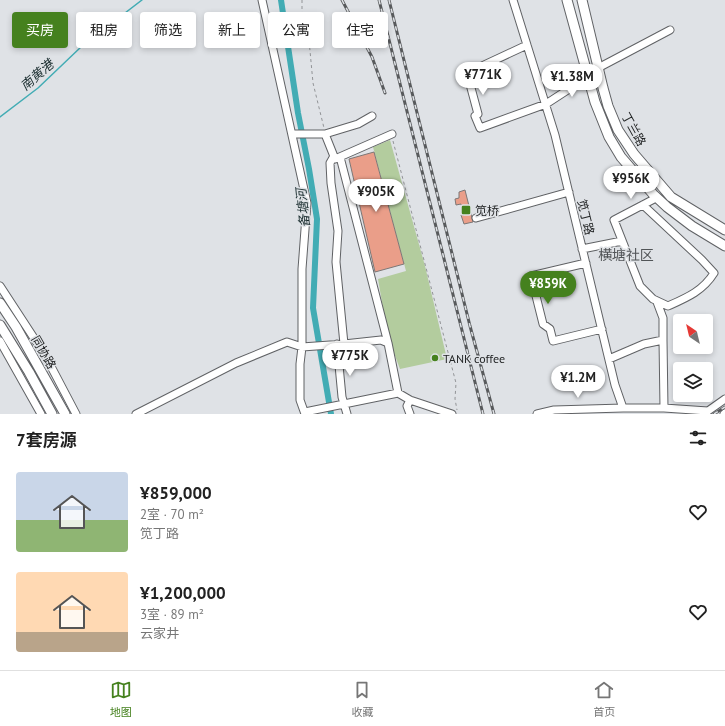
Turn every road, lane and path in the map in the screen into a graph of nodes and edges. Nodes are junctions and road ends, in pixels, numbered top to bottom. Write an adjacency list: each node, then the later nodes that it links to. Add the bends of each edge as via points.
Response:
1 (262, 0): 12 (street)
2 (302, 0): 13 (path, via 313,82 324,122)
3 (513, 0): 7 (street, 笕丁路)
4 (567, 0): 9 (main road, 丁兰路)
5 (582, 0): 8 (main road, 丁兰路)
6 (670, 30): 8 (street)
7 (527, 45): 10 (street, 笕丁路); 10 (street, via 467,73 478,114 475,116 480,128)
8 (598, 68): 20 (main road, 丁兰路, via 608,106 618,130 634,154 671,197)
9 (589, 76): 10 (street); 17 (main road, 丁兰路, via 594,102 610,137 621,157)
10 (546, 104): 16 (street, 笕丁路)
11 (372, 116): 13 (street, via 358,124)
12 (296, 134): 13 (street); 34 (street, via 307,203 302,269)
13 (322, 134): 15 (street)
14 (392, 134): 15 (street); 52 (path, via 456,383 455,399)
15 (337, 157): 32 (street); 33 (street, via 330,163 338,231 336,262)
16 (568, 192): 19 (street); 23 (street, 笕丁路)
17 (656, 198): 18 (street); 22 (main road, 丁兰路, via 692,226)
18 (643, 205): 21 (street, via 614,220); 26 (street, via 714,273 709,281 691,296 668,306)
19 (476, 218)
20 (725, 230)
21 (622, 241): 23 (street); 26 (street, via 640,286)
22 (725, 246)
23 (582, 249): 24 (street, 笕丁路)
24 (586, 263): 29 (street, 笕丁路); 29 (street, via 531,276 543,324 550,329 553,341)
25 (0, 286): 47 (street, via 45,355)
26 (657, 302): 30 (street, via 663,318)
27 (0, 303): 46 (main road, 同协路)
28 (0, 325): 45 (main road, 同协路, via 30,372)
29 (602, 329): 35 (street, 笕丁路)
30 (663, 340): 35 (street, via 644,344); 41 (street)
31 (0, 341): 44 (street)
32 (388, 343): 33 (street, via 381,340); 36 (street)
33 (341, 344): 34 (street); 39 (street)
34 (304, 346): 43 (street, via 300,364 300,400); 48 (street, via 287,342 236,363)
35 (609, 359): 40 (street, 笕丁路)
36 (398, 393): 38 (street); 39 (street)
37 (725, 398): 41 (street, via 708,410)
38 (410, 400): 50 (street, via 407,406); 51 (street)
39 (344, 403): 43 (street); 49 (street)
40 (623, 408): 41 (street); 42 (street)
41 (664, 408)
42 (555, 412): 53 (street)
43 (305, 413)
44 (41, 414)
45 (52, 414)
46 (65, 414)
47 (76, 414)
48 (136, 414)
49 (347, 414)
50 (410, 414)
51 (452, 414)
52 (458, 414)
53 (537, 414)

